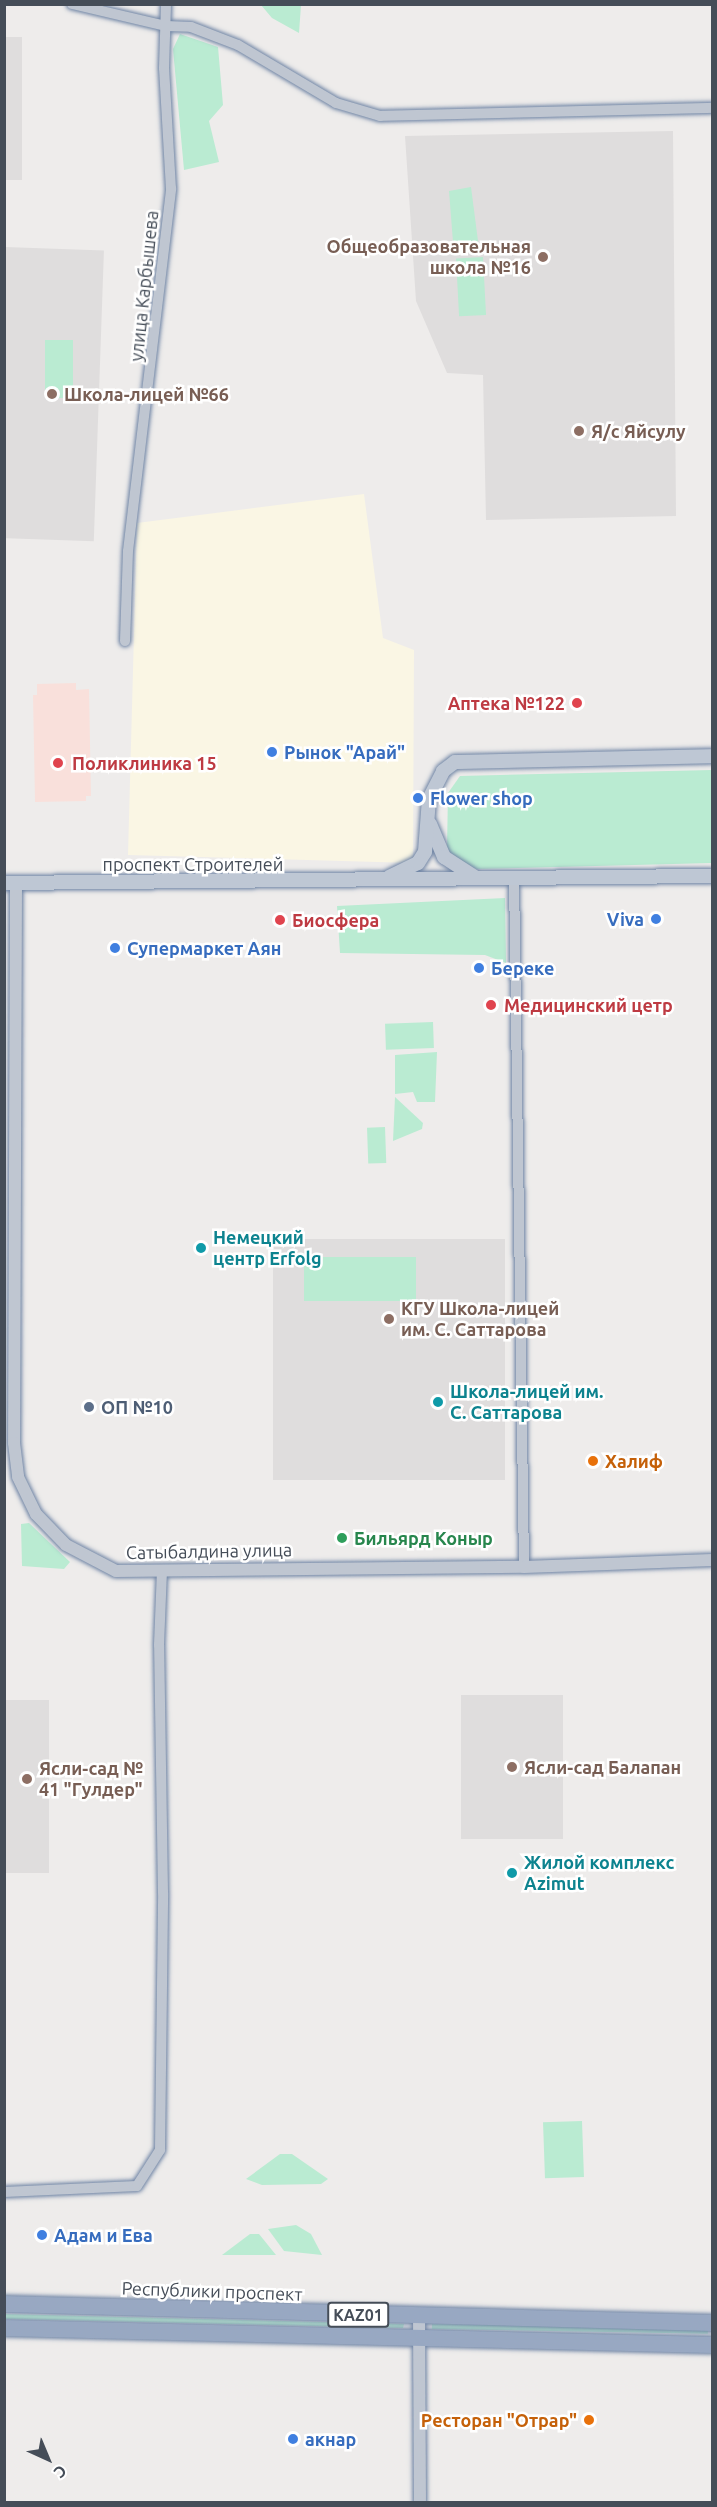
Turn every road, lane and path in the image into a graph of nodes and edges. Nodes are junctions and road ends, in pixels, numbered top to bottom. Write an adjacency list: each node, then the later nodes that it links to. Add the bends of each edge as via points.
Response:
1 (72, 4): 3 (street)
2 (165, 4): 3 (street, улица Карбышева)
3 (166, 26): 4 (street, via 191,27 238,45 336,103 380,116); 5 (street, улица Карбышева, via 171,189 128,551)
4 (712, 108)
5 (125, 641)
6 (712, 756): 7 (main road, проспект Строителей, via 455,762 443,771 429,799)
7 (428, 819): 10 (main road, via 444,857); 11 (main road, проспект Строителей, via 425,852 418,863)
8 (514, 876): 9 (main road, проспект Строителей); 10 (main road, проспект Строителей); 15 (street)
9 (712, 876)
10 (477, 878): 11 (main road, проспект Строителей)
11 (381, 881): 12 (main road, проспект Строителей)
12 (10, 884): 13 (street, Сатыбалдина улица)
13 (9, 1366): 16 (street, Сатыбалдина улица, via 18,1477 36,1514 66,1545 116,1571)
14 (712, 1560): 15 (street, Сатыбалдина улица)
15 (524, 1567): 16 (street, Сатыбалдина улица)
16 (162, 1570): 17 (street, via 160,2150 137,2186 54,2193)
17 (4, 2192)
18 (4, 2304): 19 (highway, Республики проспект / KАZ01)
19 (419, 2316): 20 (highway, Республики проспект / KАZ01); 22 (street)
20 (712, 2323)
21 (4, 2328): 22 (highway, KАZ01)
22 (419, 2339): 23 (highway, KАZ01); 24 (street)
23 (712, 2345)
24 (420, 2502)

